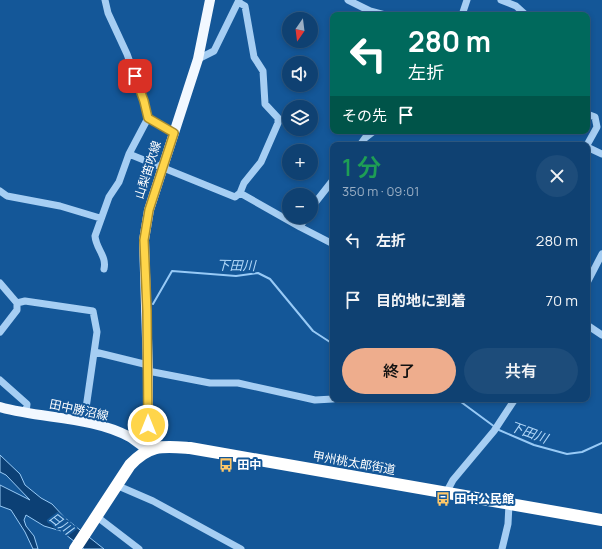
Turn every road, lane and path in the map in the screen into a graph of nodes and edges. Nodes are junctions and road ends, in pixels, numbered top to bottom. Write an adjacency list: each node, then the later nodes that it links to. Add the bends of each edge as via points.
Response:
1 (105, 0): 12 (street, via 108,13 127,54)
2 (210, 0): 10 (main road, 山梨笛吹線)
3 (348, 0): 7 (street)
4 (467, 0): 8 (street)
5 (501, 0): 9 (street, via 516,6)
6 (238, 1): 10 (street, via 214,51); 23 (street, via 245,6 254,57 263,71 265,104 278,118 261,162 244,183)
7 (374, 12)
8 (463, 12)
9 (523, 12)
10 (198, 59): 13 (main road, 山梨笛吹線)
11 (590, 115): 16 (street, via 595,117 597,127)
12 (148, 118): 13 (street); 18 (street)
13 (174, 133): 20 (main road, 山梨笛吹線)
14 (370, 134): 15 (street)
15 (362, 142)
16 (589, 142)
17 (590, 148): 19 (street)
18 (130, 154): 20 (street); 25 (street)
19 (602, 154)
20 (163, 167): 23 (street, via 235,196); 38 (main road, 山梨笛吹線, via 149,210 144,240)
21 (330, 184): 24 (street)
22 (0, 191): 25 (street, via 6,196 60,206)
23 (240, 193): 27 (street)
24 (318, 199)
25 (100, 218): 30 (street, via 95,236 104,258)
26 (302, 224): 27 (street)
27 (300, 227): 28 (street)
28 (330, 242)
29 (602, 254): 31 (street)
30 (104, 269)
31 (590, 277)
32 (0, 283): 33 (street)
33 (17, 303): 35 (street, via 17,310); 37 (street, via 26,301 93,311 97,332)
34 (590, 327): 36 (street)
35 (0, 332)
36 (602, 335)
37 (95, 352): 38 (street); 44 (street)
38 (148, 368): 40 (street, via 210,383 238,383 315,400); 45 (main road, 山梨笛吹線)
39 (0, 380): 43 (street, via 27,404)
40 (330, 399)
41 (513, 402): 47 (street, via 496,428 453,480)
42 (0, 407): 43 (main road, 田中勝沼線)
43 (26, 412): 44 (main road, 田中勝沼線)
44 (84, 422): 45 (main road, 田中勝沼線, via 120,432)
45 (148, 450): 46 (highway, via 139,456); 47 (highway, 甲州桃太郎街道, via 160,447 190,448)
46 (116, 485): 49 (highway); 53 (street, via 153,501)
47 (446, 493): 48 (highway, 甲州桃太郎街道)
48 (509, 504): 50 (highway, 甲州桃太郎街道); 54 (street, via 508,524)
49 (96, 516): 51 (highway); 52 (street)
50 (602, 520)
51 (75, 549)
52 (139, 549)
53 (240, 549)
54 (502, 549)

